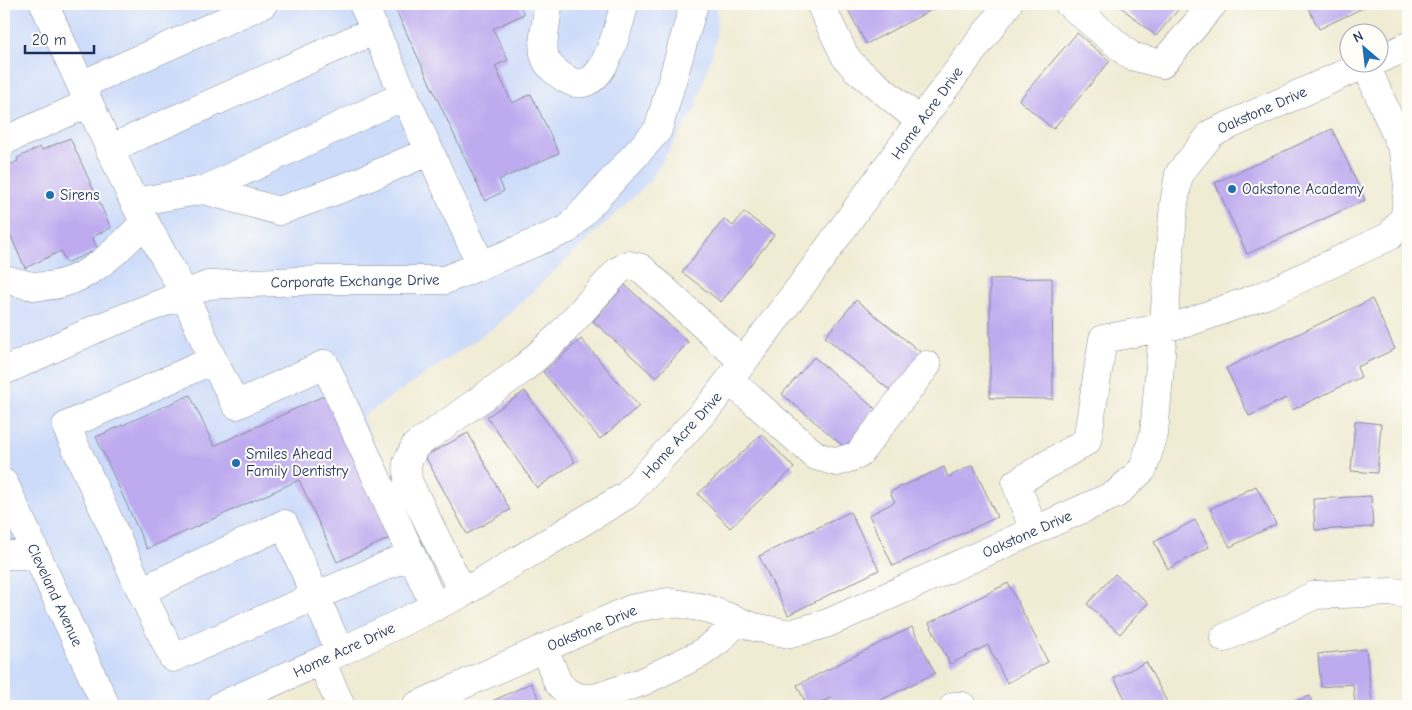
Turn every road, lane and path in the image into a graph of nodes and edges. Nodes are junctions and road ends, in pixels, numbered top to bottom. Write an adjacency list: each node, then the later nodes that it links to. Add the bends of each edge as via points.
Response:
1 (44, 4): 16 (street)
2 (263, 4): 16 (street)
3 (364, 4): 11 (street)
4 (548, 4): 5 (street, via 544,57 550,68 571,82 581,83 591,80 601,71)
5 (625, 4)
6 (694, 4): 24 (street, Corporate Exchange Drive, via 658,130 568,228)
7 (820, 4): 18 (street, via 845,56 855,68)
8 (1008, 4): 18 (street, Home Acre Drive)
9 (1068, 4): 10 (street, via 1131,56 1162,64)
10 (1213, 4)
11 (375, 30): 17 (street); 20 (street)
12 (1408, 46): 13 (street, Oakstone Drive)
13 (1390, 54)
14 (1349, 72): 27 (street, Oakstone Drive, via 1212,133 1179,174)
15 (1376, 72): 27 (street, via 1404,153 1408,186 1405,216 1390,236 1265,295)
16 (85, 94): 19 (street); 20 (street)
17 (405, 95): 21 (street); 22 (street)
18 (920, 121): 31 (street, Home Acre Drive)
19 (4, 141)
20 (110, 149): 23 (street)
21 (430, 150): 22 (street, via 351,185 279,211); 24 (street)
22 (204, 190): 23 (street)
23 (139, 212): 25 (street, via 113,255 84,274 58,284 34,286); 26 (street)
24 (481, 265): 26 (street, Corporate Exchange Drive, via 445,280 321,280 208,285)
25 (4, 279)
26 (184, 293): 28 (street); 30 (street, Corporate Exchange Drive)
27 (1163, 329): 33 (street, Oakstone Drive, via 1154,434 1143,469 1116,494); 33 (street, via 1103,339 1087,440 1016,483)
28 (213, 360): 36 (street, via 236,405 325,364); 37 (street, via 66,426)
29 (927, 365): 31 (street, via 858,455 836,462 816,456 749,397)
30 (4, 371)
31 (736, 372): 38 (street, Home Acre Drive, via 627,496); 38 (street, via 641,268 628,265 618,271 524,369 415,446 407,462 408,481)
32 (4, 483): 35 (street, Cleveland Avenue)
33 (1034, 531): 42 (street, Oakstone Drive, via 828,623 790,634)
34 (4, 555): 35 (street)
35 (36, 555): 46 (street, Cleveland Avenue)
36 (411, 555): 40 (street); 41 (street)
37 (140, 591): 40 (street, via 173,658); 40 (street, via 284,524)
38 (463, 593): 41 (street, Home Acre Drive)
39 (1408, 594): 43 (street, via 1315,595)
40 (315, 596): 45 (street)
41 (434, 607): 45 (street, Home Acre Drive)
42 (738, 621): 44 (street, Oakstone Drive, via 705,608 668,602 631,609); 44 (street, via 700,654 642,682 595,698 580,698 558,684)
43 (1224, 638)
44 (544, 648): 49 (street, Oakstone Drive)
45 (330, 656): 47 (street, Home Acre Drive); 48 (street)
46 (106, 706)
47 (220, 706)
48 (341, 706)
49 (416, 706)
50 (954, 706): 51 (street)
51 (962, 706)

